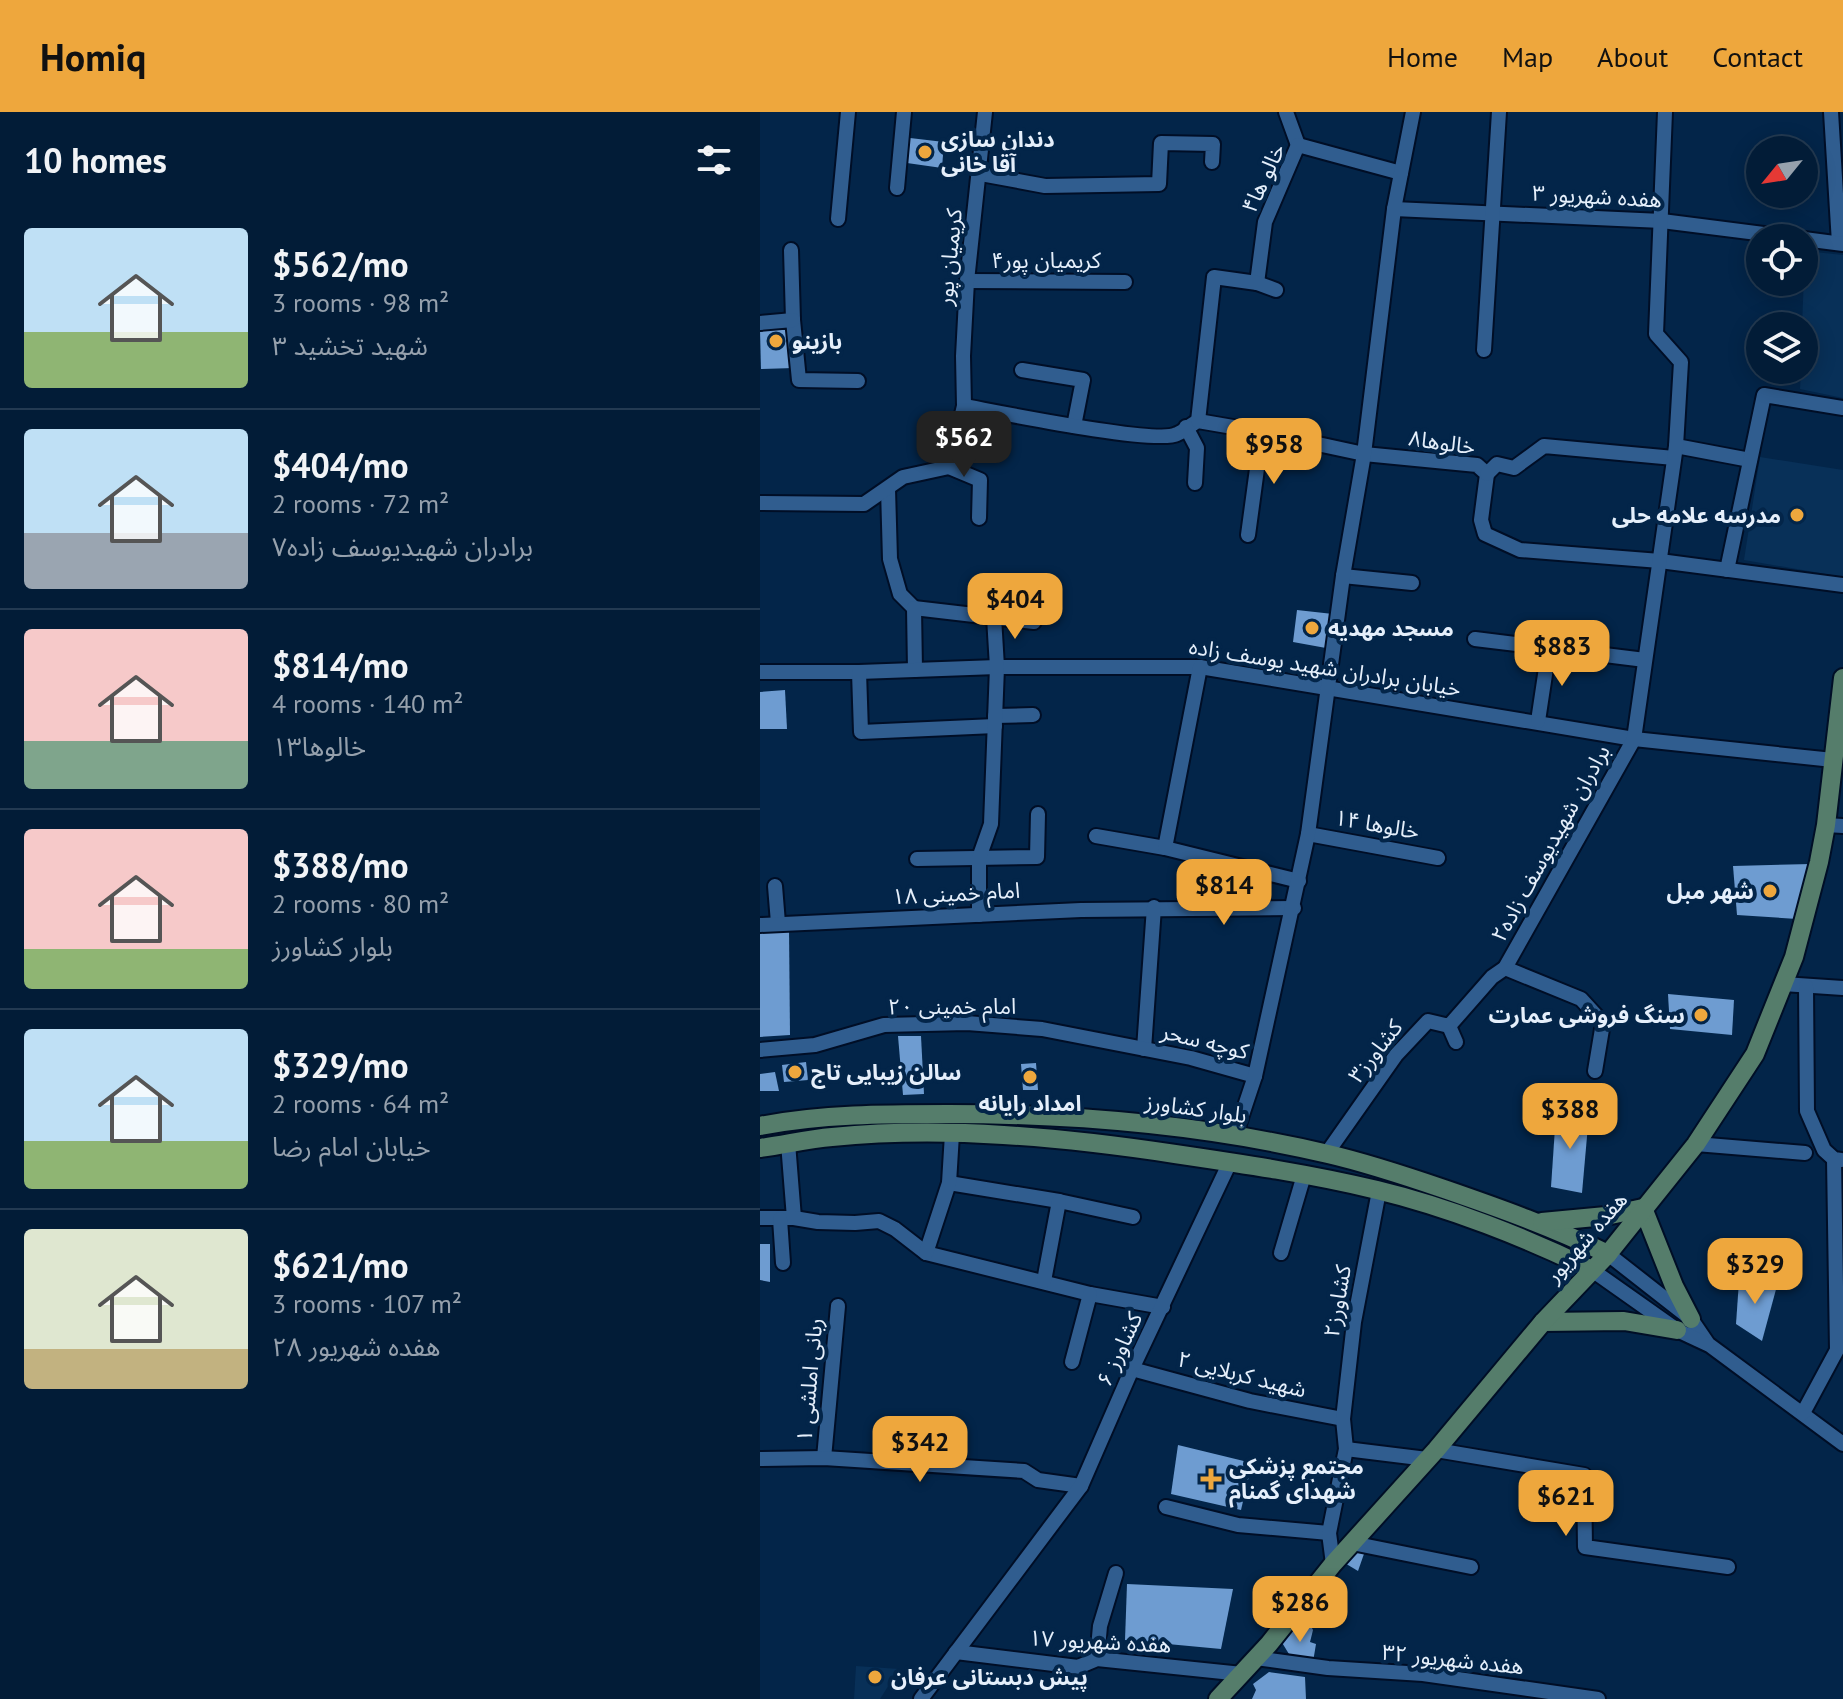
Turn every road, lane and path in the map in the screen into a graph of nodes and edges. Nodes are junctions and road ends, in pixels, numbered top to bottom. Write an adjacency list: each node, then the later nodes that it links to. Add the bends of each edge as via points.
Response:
1 (848, 112): 16 (street)
2 (904, 112): 13 (street)
3 (985, 112): 12 (street, کریمیان پور)
4 (1286, 112): 9 (street)
5 (1413, 112): 11 (street)
6 (1499, 112): 15 (street)
7 (1665, 112): 17 (street)
8 (1831, 112): 20 (street)
9 (1298, 145): 11 (street, خالو ها۴); 24 (street, خالو ها۴, via 1265,222)
10 (1212, 162): 12 (street, via 1213,144 1161,143 1159,184 1045,186)
11 (1401, 173): 14 (street)
12 (981, 174): 22 (street, کریمیان پور)
13 (897, 188)
14 (1394, 209): 15 (street, هفده شهریور ۳); 37 (street)
15 (1493, 213): 17 (street, هفده شهریور ۳); 28 (street)
16 (838, 219)
17 (1662, 221): 18 (street, هفده شهریور ۳); 36 (street, via 1656,334 1681,362)
18 (1746, 232)
19 (1818, 241): 20 (street)
20 (1841, 243)
21 (791, 250): 26 (street)
22 (967, 281): 23 (street, کریمیان پور۴); 31 (street, کریمیان پور)
23 (1125, 282)
24 (1257, 283): 25 (street); 33 (street, via 1214,277)
25 (1276, 290)
26 (793, 320): 27 (street); 30 (street, via 799,380)
27 (760, 323)
28 (1484, 350)
29 (1022, 370): 34 (street, via 1083,380)
30 (858, 381)
31 (964, 406): 34 (street); 39 (street, کریمیان پور)
32 (1843, 408): 38 (street, via 1764,395)
33 (1192, 424): 34 (street, via 1176,435); 35 (street, خالوها۸); 41 (street)
34 (1074, 426)
35 (1262, 432): 37 (street, خالوها۸); 45 (street)
36 (1675, 452): 38 (street); 40 (street, via 1544,446 1514,468 1497,464); 46 (street)
37 (1364, 454): 40 (street, خالوها۸, via 1477,465); 48 (street)
38 (1750, 460): 47 (street)
39 (949, 467): 42 (street, via 903,477); 44 (street, via 980,480)
40 (1487, 474): 46 (street, خالوها۸, via 1481,520 1485,534 1496,540 1520,550)
41 (1195, 483)
42 (888, 489): 43 (street, via 864,504); 51 (street, via 890,559 900,594)
43 (760, 503)
44 (979, 518)
45 (1248, 535)
46 (1660, 561): 47 (street); 56 (street)
47 (1727, 570): 50 (street)
48 (1343, 576): 49 (street); 63 (street)
49 (1412, 583)
50 (1843, 585)
51 (914, 608): 52 (street); 59 (street)
52 (994, 617): 53 (street); 57 (street)
53 (1034, 622)
54 (1475, 639): 55 (street)
55 (1549, 648): 56 (street); 66 (street)
56 (1645, 660): 67 (street)
57 (997, 667): 58 (street, خیابان برادران شهید یوسف زاده); 59 (street, خیابان برادران شهید یوسف زاده); 65 (street)
58 (1200, 667): 63 (street, خیابان برادران شهید یوسف زاده); 73 (street)
59 (915, 670): 61 (street, خیابان برادران شهید یوسف زاده)
60 (760, 672): 61 (street, خیابان برادران شهید یوسف زاده)
61 (859, 672): 65 (street, via 861,732)
62 (1843, 678): 68 (main road, هفده شهریور)
63 (1330, 689): 66 (street, خیابان برادران شهید یوسف زاده); 71 (street)
64 (1033, 715): 65 (street)
65 (995, 721): 74 (street, via 991,824)
66 (1538, 721): 67 (street, خیابان برادران شهید یوسف زاده)
67 (1634, 739): 68 (street, خیابان برادران شهید یوسف زاده); 84 (street, برادران شهیدیوسف زاده۲)
68 (1833, 760): 70 (main road, هفده شهریور)
69 (1038, 814): 74 (street, via 1037,857)
70 (1834, 825): 85 (main road, هفده شهریور)
71 (1308, 834): 75 (street, خالوها ۱۴); 77 (street)
72 (1096, 836): 73 (street)
73 (1165, 848): 77 (street)
74 (979, 858): 76 (street); 81 (street)
75 (1438, 858)
76 (917, 859)
77 (1299, 881): 80 (street)
78 (775, 886): 82 (street)
79 (1154, 907): 80 (street, امام خمینی ۱۸); 81 (street, امام خمینی ۱۸); 90 (street)
80 (1294, 908): 93 (street)
81 (979, 915): 82 (street, امام خمینی ۱۸)
82 (778, 923): 83 (street, امام خمینی ۱۸)
83 (760, 925)
84 (1505, 968): 88 (street); 92 (street, via 1581,999 1603,1023)
85 (1783, 984): 86 (street); 97 (main road, هفده شهریور, via 1755,1054)
86 (1806, 986): 87 (street); 101 (street, via 1807,1111 1824,1150)
87 (1843, 988)
88 (1449, 1026): 89 (street); 99 (street, کشاورز۳, via 1428,1021 1396,1055)
89 (1456, 1042)
90 (1144, 1049): 91 (street, امام خمینی ۲۰, via 1042,1029 967,1023 884,1025 815,1045); 93 (street, کوچه سحر)
91 (760, 1050)
92 (1595, 1071)
93 (1255, 1076): 96 (street)
94 (767, 1125): 96 (main road, بلوار کشاورز, via 906,1114 1015,1114); 98 (main road)
95 (952, 1134): 98 (main road, via 833,1137); 102 (main road, via 1120,1146); 104 (street)
96 (1235, 1136): 99 (main road, بلوار کشاورز)
97 (1696, 1144): 100 (street); 107 (main road, هفده شهریور)
98 (771, 1147): 110 (street)
99 (1327, 1153): 111 (main road, بلوار کشاورز)
100 (1805, 1153)
101 (1839, 1160): 127 (street, via 1837,1350)
102 (1230, 1162): 103 (main road); 122 (street, کشاورز ۶)
103 (1304, 1175): 105 (main road); 114 (street)
104 (949, 1183): 106 (street); 113 (street)
105 (1379, 1191): 112 (main road); 128 (street, کشاورز۲, via 1354,1322)
106 (1059, 1201): 108 (street); 118 (street)
107 (1643, 1208): 111 (main road); 115 (main road, هفده شهریور); 124 (main road)
108 (1133, 1217)
109 (760, 1218): 110 (street)
110 (787, 1218): 113 (street, via 879,1221); 116 (street)
111 (1546, 1224): 112 (main road); 115 (main road, بلوار کشاورز)
112 (1546, 1248): 117 (main road); 119 (main road)
113 (926, 1253): 118 (street)
114 (1281, 1253)
115 (1608, 1254): 117 (main road, هفده شهریور); 124 (street)
116 (783, 1263)
117 (1592, 1270): 119 (main road, هفده شهریور); 124 (street)
118 (1044, 1281): 120 (street)
119 (1572, 1290): 123 (main road, هفده شهریور)
120 (1090, 1294): 122 (street); 125 (street)
121 (838, 1306): 132 (street, ربانی املشی ۱)
122 (1163, 1307): 126 (street, کشاورز ۶)
123 (1543, 1322): 124 (main road); 131 (main road, هفده شهریور)
124 (1684, 1324): 127 (street)
125 (1072, 1362)
126 (1132, 1369): 128 (street, شهید کربلایی ۲); 134 (street, کشاورز ۶)
127 (1803, 1413): 129 (street)
128 (1343, 1419): 130 (street, کشاورز۲)
129 (1843, 1444)
130 (1346, 1449): 131 (street); 136 (street, کشاورز۲)
131 (1432, 1455): 137 (main road, هفده شهریور); 140 (street, via 1584,1475 1585,1547)
132 (824, 1458): 133 (street); 134 (street, via 1024,1471 1038,1480)
133 (760, 1459)
134 (1081, 1486): 142 (street, کشاورز ۶)
135 (1166, 1507): 136 (street, via 1238,1525)
136 (1329, 1533): 138 (street, کشاورز۲)
137 (1352, 1543): 138 (main road, هفده شهریور); 139 (street)
138 (1333, 1564): 143 (main road, هفده شهریور)
139 (1471, 1567)
140 (1728, 1567)
141 (1116, 1573): 144 (street, via 1100,1626)
142 (956, 1652): 144 (street, هفده شهریور ۱۷, via 1078,1667); 146 (street, کشاورز ۶)
143 (1256, 1658): 145 (main road, هفده شهریور); 148 (street, هفده شهریور ۳۲)
144 (1097, 1659): 145 (street, هفده شهریور ۱۷)
145 (1242, 1674): 147 (main road, هفده شهریور)
146 (921, 1699)
147 (1218, 1699)
148 (1598, 1699)

